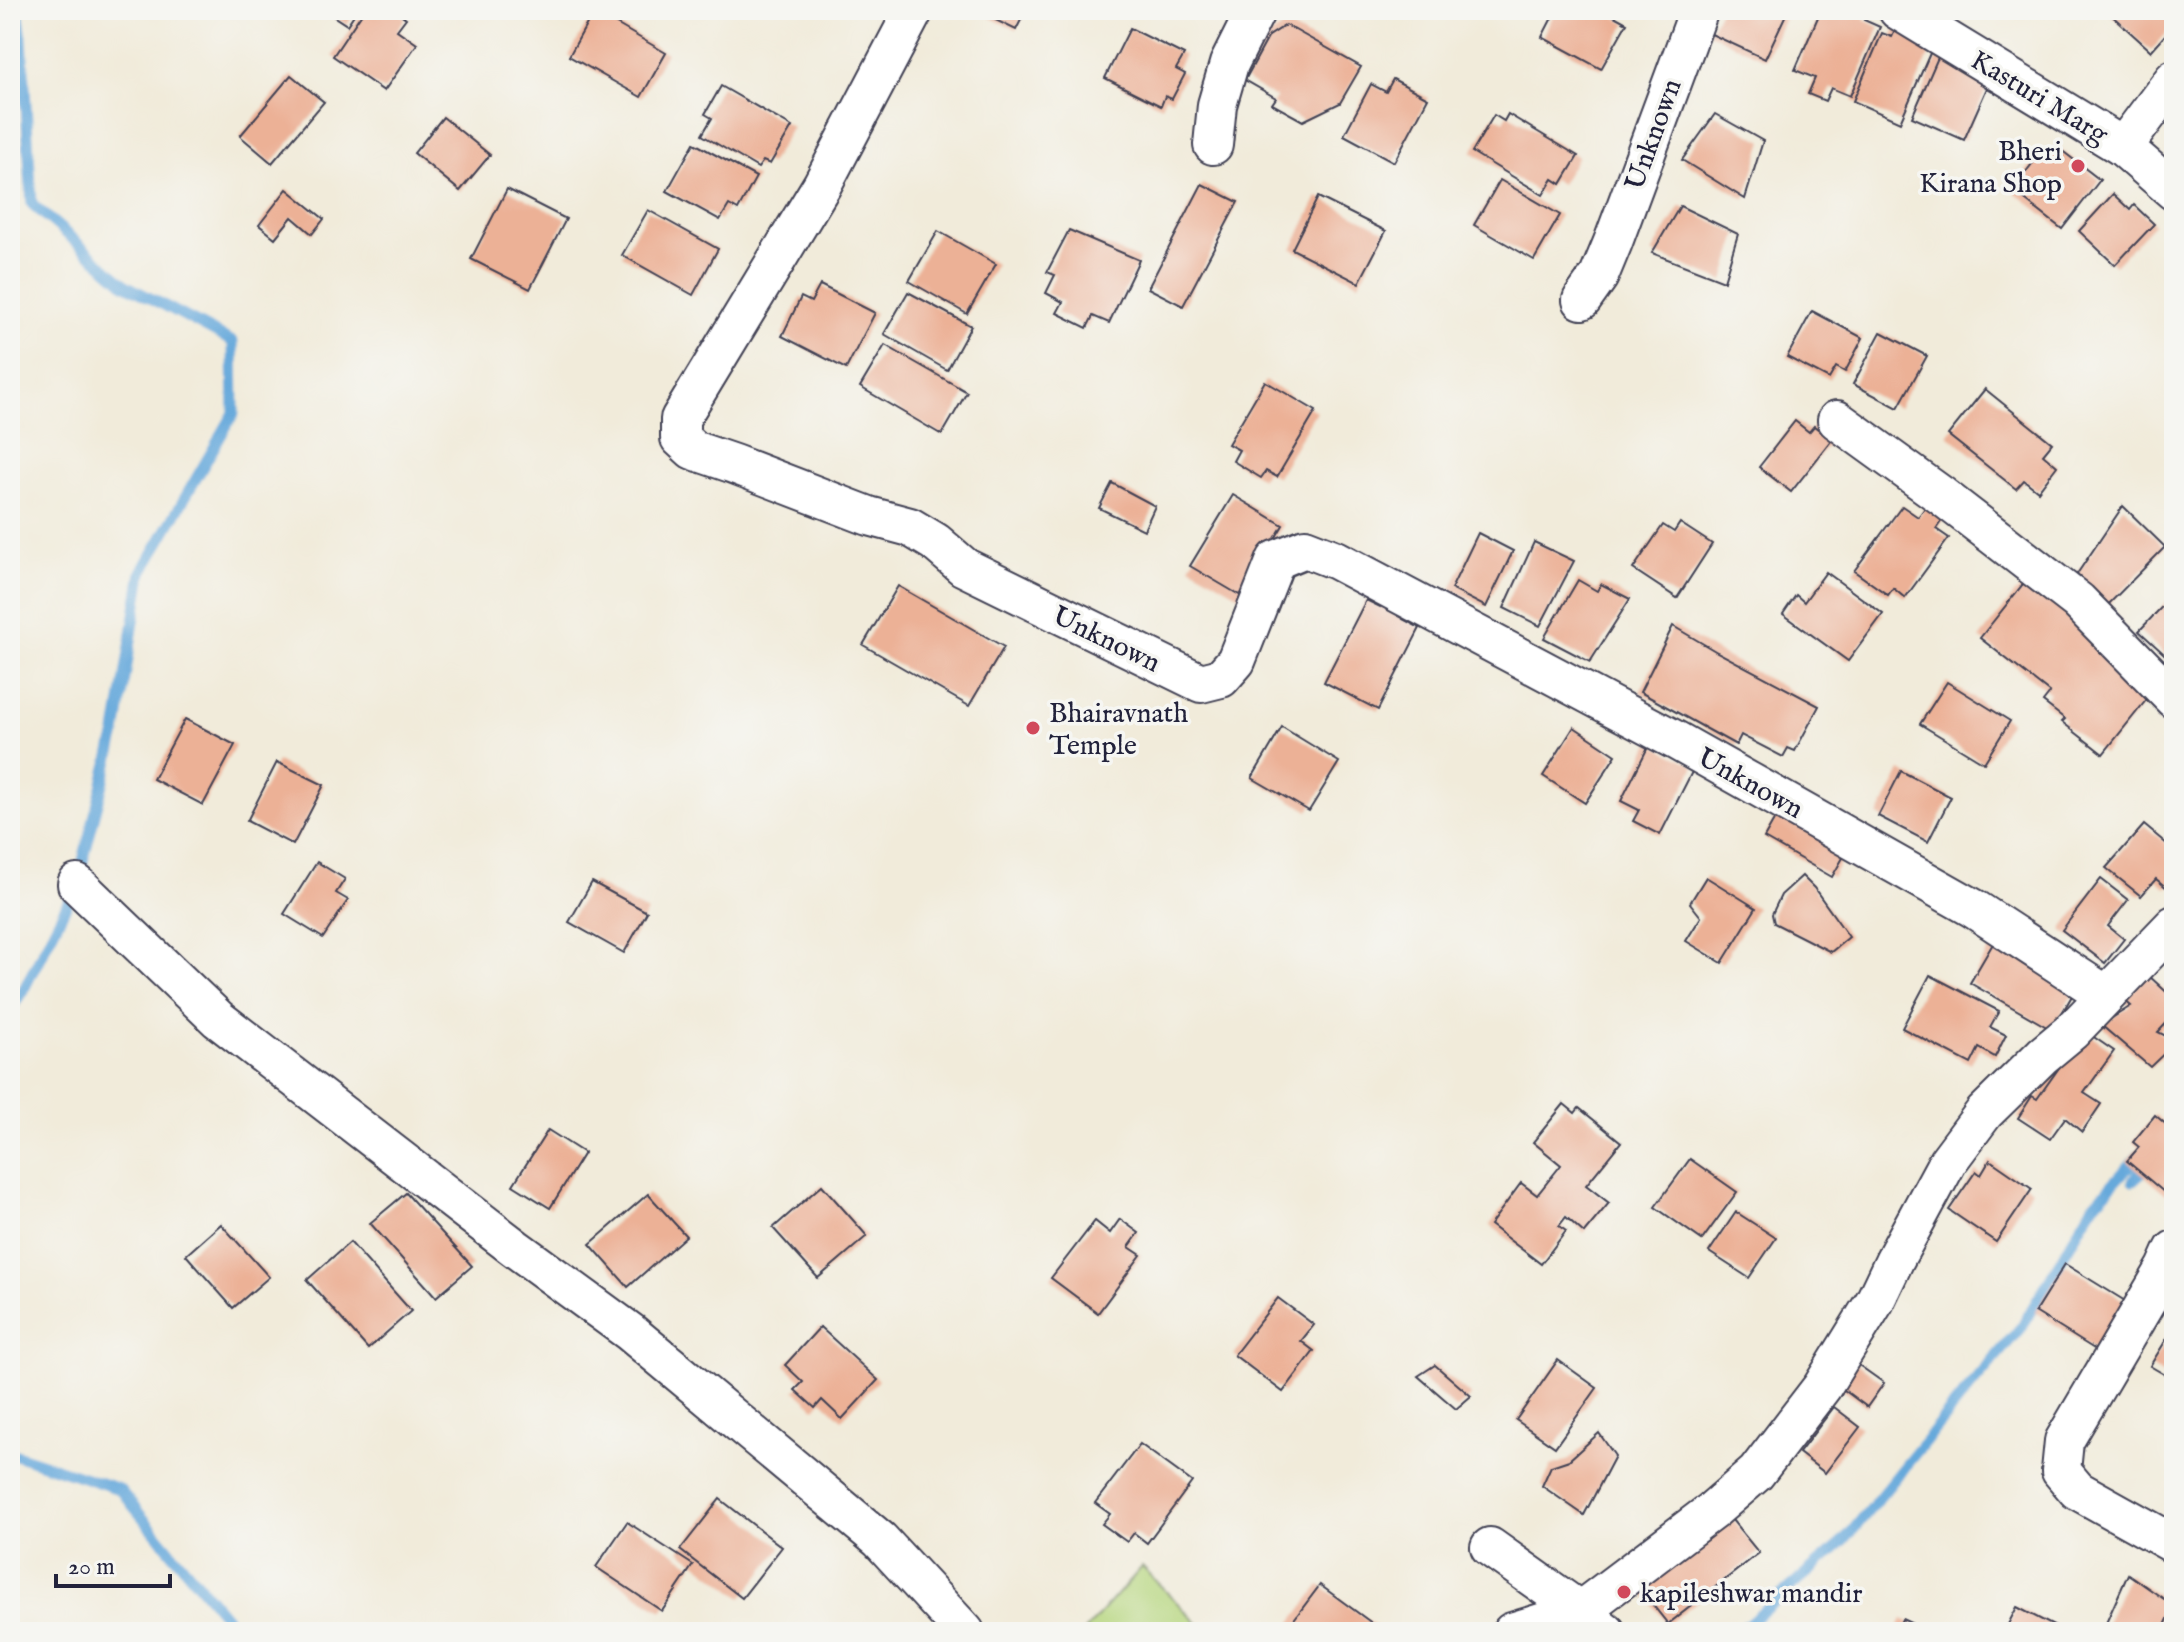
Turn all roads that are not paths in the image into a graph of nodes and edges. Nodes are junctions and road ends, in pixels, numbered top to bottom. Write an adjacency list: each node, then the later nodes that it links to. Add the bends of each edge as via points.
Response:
1 (914, 10): 14 (street, Unknown, via 822,185 680,419 680,438 693,450 910,527 964,567 1201,683 1221,678 1236,661 1276,560 1305,548 1316,552 1677,741 1973,908)
2 (1256, 10): 6 (street, via 1229,64)
3 (1699, 10): 9 (street, Unknown, via 1613,242)
4 (1898, 10): 7 (street, Kasturi Marg)
5 (2174, 79): 7 (street)
6 (1213, 145)
7 (2123, 147): 8 (street, Kasturi Marg)
8 (2174, 191)
9 (1582, 300)
10 (1837, 420): 11 (street, via 2078,601)
11 (2174, 699)
12 (77, 884): 19 (street, via 218,1019 630,1332 880,1540)
13 (2174, 925): 14 (street)
14 (2106, 995): 18 (street, via 1993,1103 1948,1161 1875,1301 1822,1387 1756,1473)
15 (2174, 1250): 16 (street, via 2064,1441 2061,1471 2077,1490)
16 (2174, 1544)
17 (1490, 1547): 18 (street)
18 (1593, 1622): 20 (street)
19 (965, 1632)
20 (1512, 1632)

